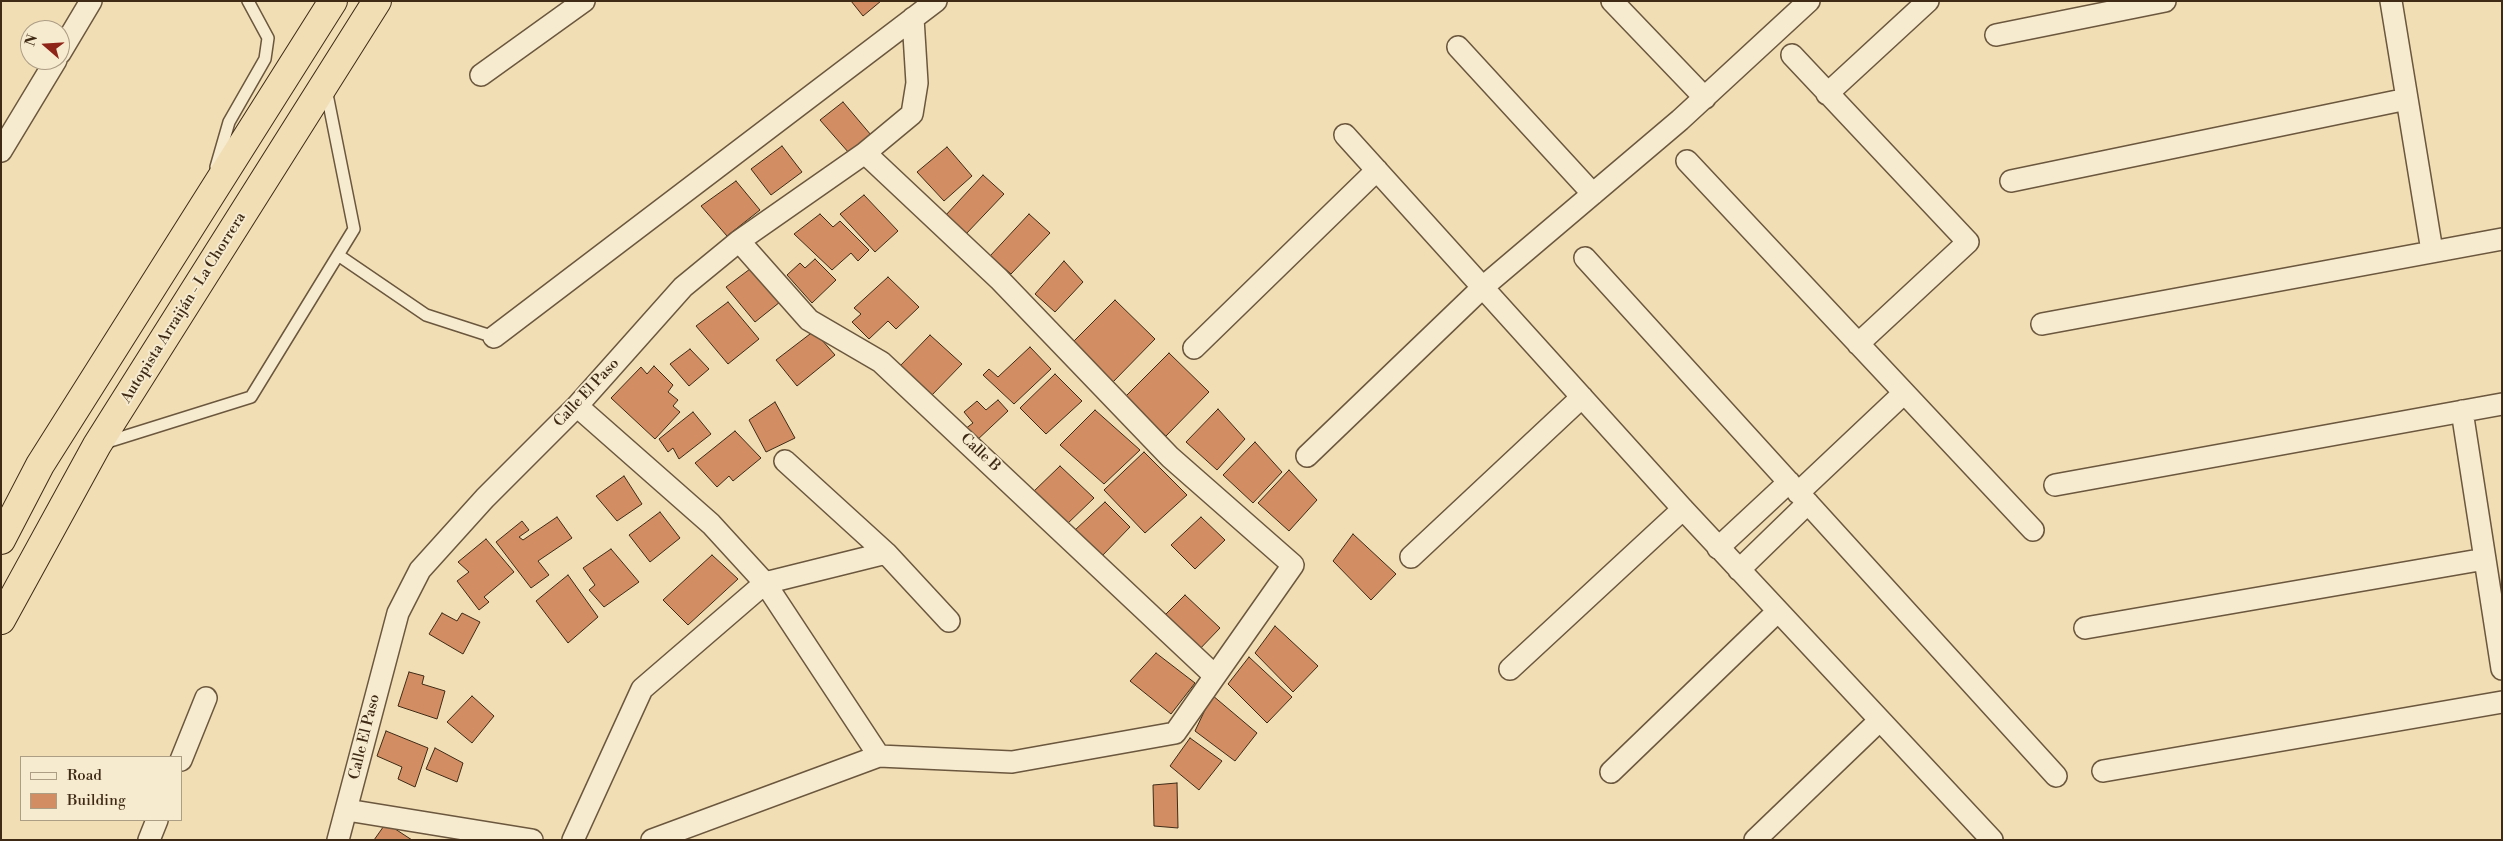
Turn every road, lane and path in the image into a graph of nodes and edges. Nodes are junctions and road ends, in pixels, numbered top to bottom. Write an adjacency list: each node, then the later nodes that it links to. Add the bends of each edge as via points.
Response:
1 (91, 1): 14 (street)
2 (248, 1): 30 (lane, via 268,38 265,59 229,122)
3 (333, 1): 30 (highway)
4 (376, 1): 19 (highway, Autopista Arraiján - La Chorrera)
5 (584, 1): 18 (street)
6 (936, 1): 12 (street)
7 (1612, 1): 21 (street)
8 (1809, 1): 21 (street)
9 (1928, 1): 20 (street)
10 (2165, 1): 13 (street)
11 (2391, 1): 22 (street)
12 (913, 18): 25 (street, Calle El Paso, via 917,83 912,114); 38 (street)
13 (1996, 34)
14 (70, 36)
15 (1458, 47): 29 (street)
16 (1792, 55): 20 (street)
17 (50, 70): 24 (street)
18 (481, 75)
19 (325, 83): 34 (lane, via 354,229); 46 (highway, Autopista Arraiján - La Chorrera)
20 (1827, 94): 39 (street, via 1968,242)
21 (1705, 98): 29 (street)
22 (2407, 99): 28 (street); 33 (street)
23 (1345, 135): 27 (street)
24 (1, 151)
25 (865, 153): 32 (street, Calle El Paso); 66 (street, via 998,279 1170,457 1293,565)
26 (1687, 161): 39 (street)
27 (1377, 170): 36 (street); 40 (street)
28 (2011, 181)
29 (1594, 194): 36 (street)
30 (207, 201): 53 (highway, via 40,465)
31 (2502, 239): 33 (street)
32 (740, 241): 44 (street, Calle El Paso, via 683,287); 66 (street, Calle B, via 809,320 881,362)
33 (2432, 251): 37 (street)
34 (338, 255): 38 (lane, via 426,315); 46 (lane, via 251,397)
35 (1585, 258): 50 (street)
36 (1483, 287): 42 (street); 47 (street)
37 (2042, 324)
38 (494, 337)
39 (1858, 344): 41 (street)
40 (1194, 348)
41 (1904, 392): 50 (street); 52 (street)
42 (1582, 397): 51 (street); 56 (street)
43 (2502, 404): 45 (street)
44 (577, 406): 59 (street, via 711,524); 75 (street, Calle El Paso, via 485,498 420,570 398,613)
45 (2462, 411): 49 (street); 57 (street)
46 (97, 446): 61 (highway, Autopista Arraiján - La Chorrera)
47 (1307, 456)
48 (785, 461): 55 (street)
49 (2055, 485)
50 (1798, 493): 54 (street); 58 (street); 74 (street)
51 (1683, 509): 54 (street); 64 (street)
52 (2033, 530)
53 (1, 540)
54 (1718, 548): 58 (street)
55 (886, 553): 59 (street); 62 (street)
56 (1411, 557)
57 (2485, 559): 63 (street); 65 (street)
58 (1739, 570): 60 (street)
59 (765, 583): 70 (street); 80 (street, via 642,689)
60 (1778, 611): 69 (street); 73 (street)
61 (1, 620)
62 (950, 621)
63 (2085, 628)
64 (1510, 669)
65 (2502, 669)
66 (1214, 675): 70 (street, via 1175,733 1012,762)
67 (206, 698): 71 (street)
68 (2502, 702): 72 (street)
69 (1880, 720): 82 (street); 83 (street)
70 (879, 756): 81 (street)
71 (182, 758)
72 (2103, 771)
73 (1611, 772)
74 (2056, 776)
75 (347, 810): 78 (street, Calle El Paso); 79 (street)
76 (158, 821): 77 (street)
77 (150, 840)
78 (338, 840)
79 (532, 840)
80 (573, 840)
81 (652, 840)
82 (1755, 840)
83 (1992, 840)

